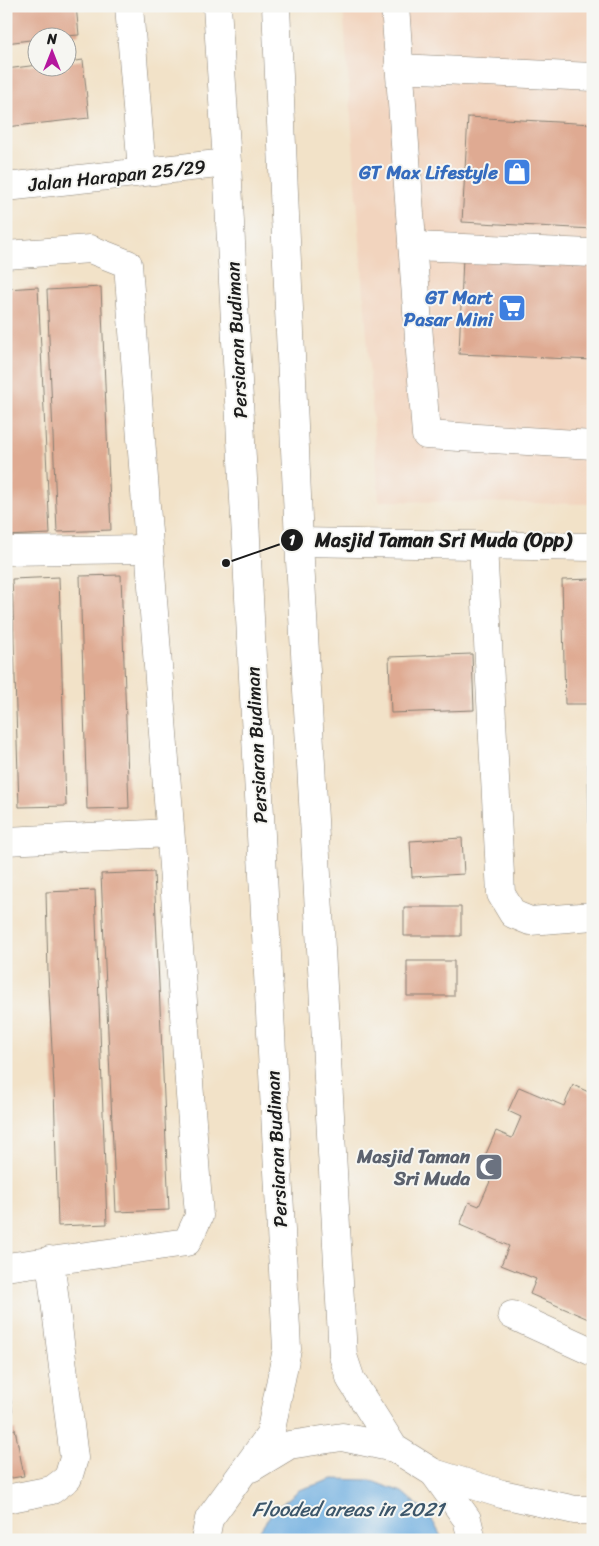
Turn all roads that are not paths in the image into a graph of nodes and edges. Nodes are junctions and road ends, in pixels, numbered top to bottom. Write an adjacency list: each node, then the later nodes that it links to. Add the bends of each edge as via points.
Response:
1 (129, 6): 8 (main road)
2 (217, 6): 7 (main road, Persiaran Budiman)
3 (276, 6): 14 (main road)
4 (395, 6): 5 (main road)
5 (399, 68): 6 (main road); 10 (main road)
6 (593, 78)
7 (227, 163): 8 (main road, Jalan Harapan 25/29); 27 (main road, Persiaran Budiman, via 287,1349 270,1435)
8 (142, 172): 9 (main road, Jalan Harapan 25/29)
9 (6, 187)
10 (412, 246): 11 (main road); 13 (main road, via 426,434)
11 (593, 253)
12 (6, 255): 17 (main road, via 90,249 128,264)
13 (593, 445)
14 (299, 542): 15 (main road); 26 (main road, via 343,1356 351,1380)
15 (483, 545): 16 (main road); 21 (main road, via 501,894 512,914 530,921)
16 (593, 547)
17 (147, 549): 18 (main road); 19 (main road)
18 (6, 551)
19 (170, 833): 20 (main road); 22 (main road, via 198,1216 187,1242)
20 (6, 841)
21 (593, 916)
22 (50, 1260): 23 (main road); 29 (main road, via 74,1458 68,1478 52,1490)
23 (6, 1267)
24 (512, 1315): 25 (main road)
25 (593, 1352)
26 (394, 1448): 27 (main road, via 342,1437 306,1442 289,1445); 28 (main road)
27 (243, 1473): 31 (main road, Persiaran Budiman)
28 (434, 1474): 30 (main road, via 502,1494 575,1510); 32 (main road, via 467,1518)
29 (6, 1499)
30 (593, 1510)
31 (203, 1533)
32 (472, 1540)

